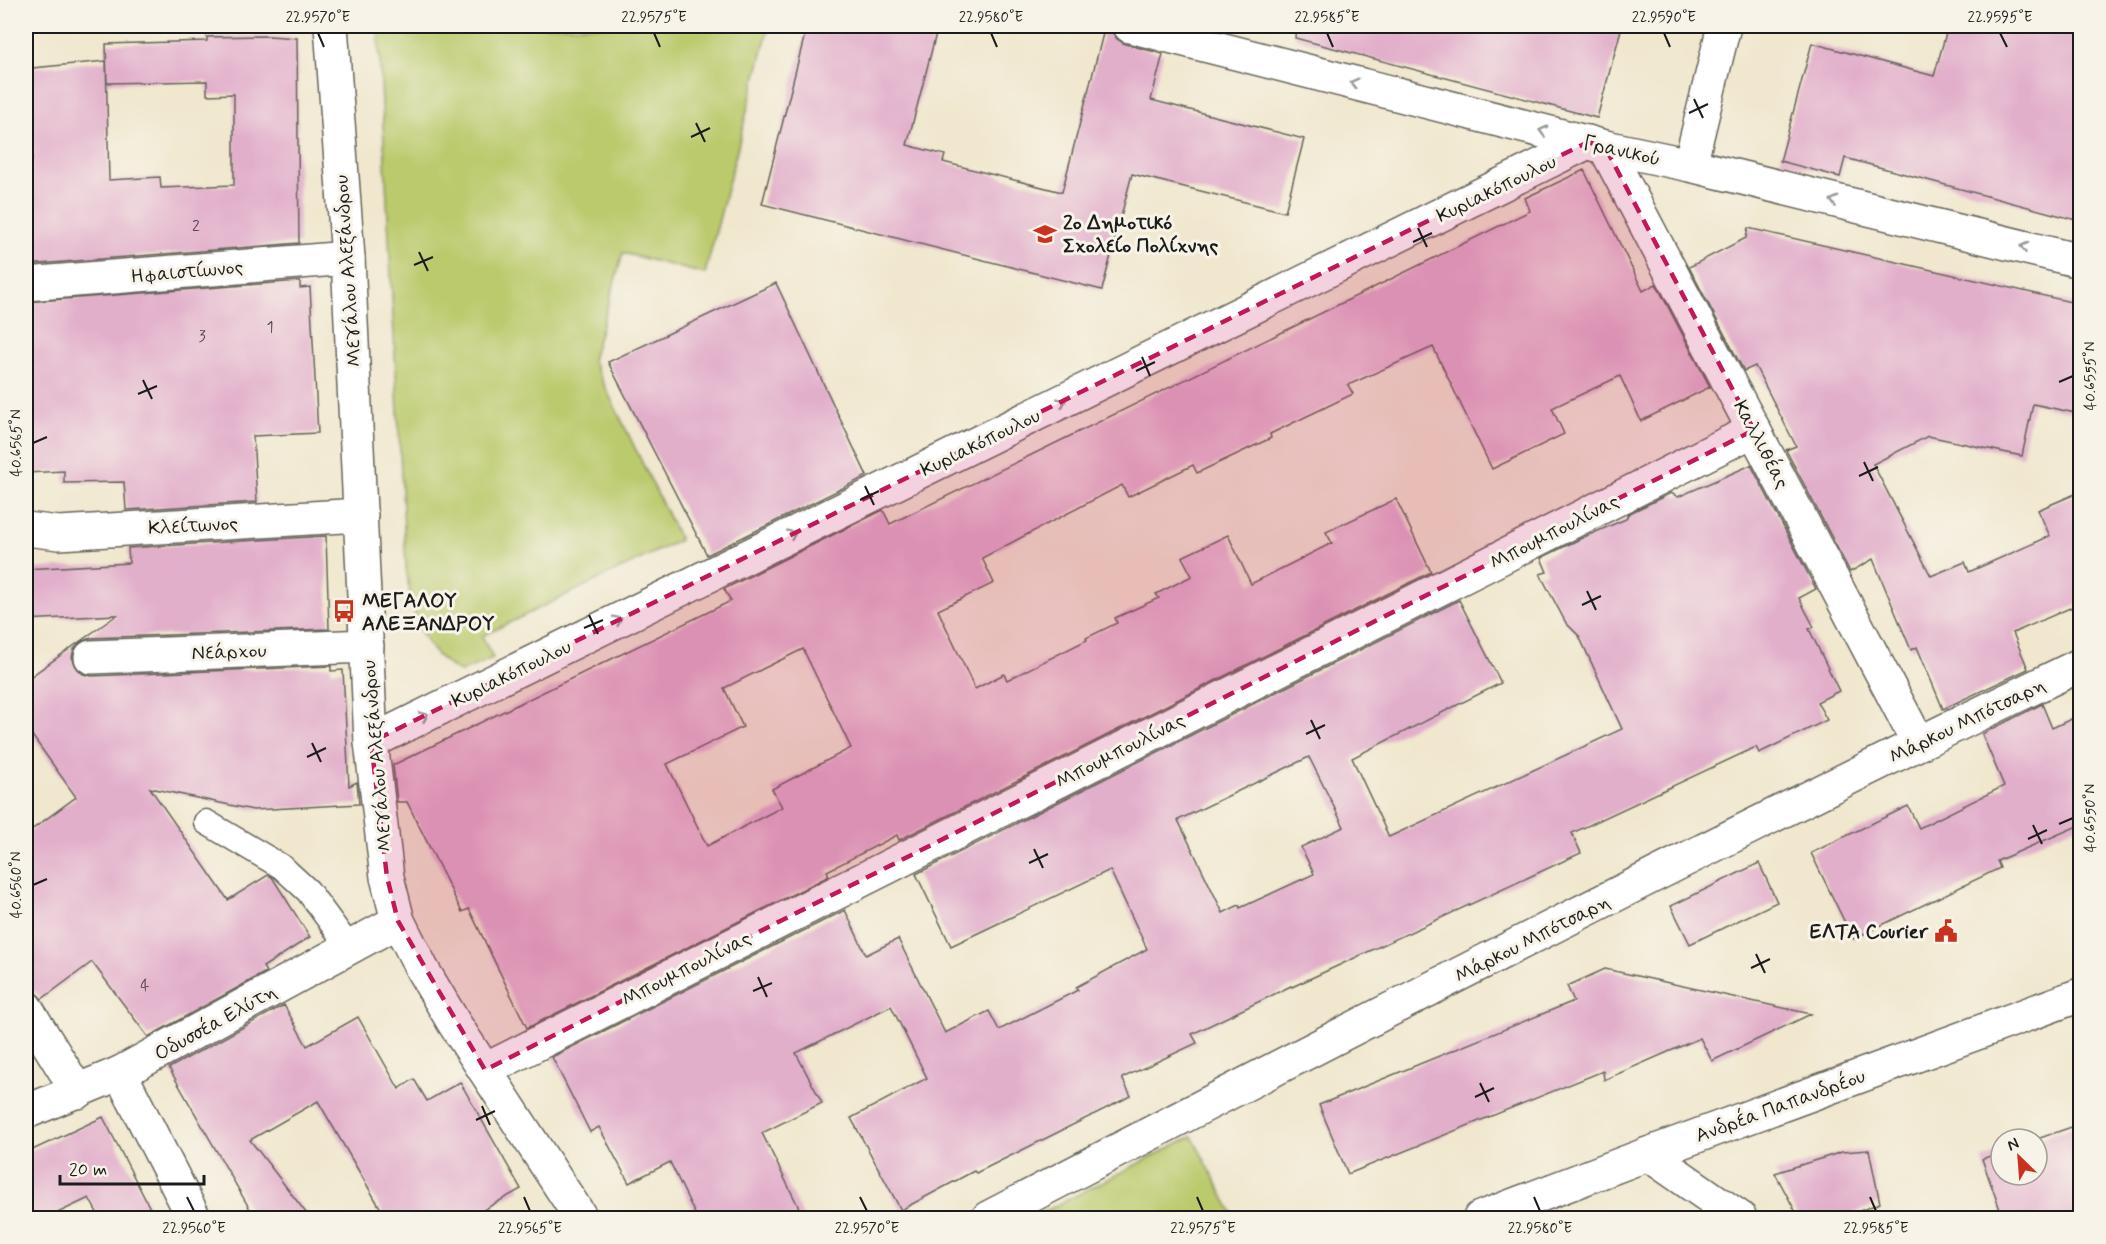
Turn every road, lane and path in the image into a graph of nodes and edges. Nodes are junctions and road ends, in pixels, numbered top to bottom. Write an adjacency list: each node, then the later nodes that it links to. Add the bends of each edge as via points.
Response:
1 (331, 26): 6 (street, Μεγάλου Αλεξάνδρου)
2 (1130, 26): 4 (street, Γρανικού, one-way to 2)
3 (1724, 26): 5 (street)
4 (1597, 145): 5 (street, Γρανικού); 9 (street, Καλλιθέας); 15 (street, Κυριακόπουλου, one-way to 4)
5 (1690, 165): 7 (street, Γρανικού, one-way to 5)
6 (348, 258): 8 (street, Ηφαιστίωνος); 10 (street, Μεγάλου Αλεξάνδρου)
7 (2080, 261)
8 (26, 284)
9 (1754, 430): 16 (street, Καλλιθέας); 22 (street, Μπουμπουλίνας)
10 (361, 515): 11 (street, Κλείτωνος, via 59,533); 12 (street, Μεγάλου Αλεξάνδρου)
11 (26, 529)
12 (367, 646): 13 (street, Νεάρχου); 15 (street, Μεγάλου Αλεξάνδρου)
13 (91, 657)
14 (2080, 664): 16 (street, Μάρκου Μπότσαρη)
15 (371, 742): 18 (street, Μεγάλου Αλεξάνδρου, via 387,876)
16 (1918, 742): 29 (street, Μάρκου Μπότσαρη)
17 (206, 822): 19 (lane, via 282,867 308,891)
18 (398, 921): 19 (street, Οδυσσέα Ελύτη); 22 (street, Μεγάλου Αλεξάνδρου, via 422,969)
19 (349, 947): 23 (street, Οδυσσέα Ελύτη)
20 (2080, 995): 26 (street, Ανδρέα Παπανδρέου)
21 (26, 1008): 24 (street)
22 (485, 1070): 28 (street, Μεγάλου Αλεξάνδρου)
23 (120, 1073): 24 (street, Οδυσσέα Ελύτη); 27 (street)
24 (78, 1092): 25 (street, Οδυσσέα Ελύτη)
25 (26, 1112)
26 (1648, 1154): 30 (street, Ανδρέα Παπανδρέου); 31 (street)
27 (194, 1218)
28 (581, 1218)
29 (988, 1218)
30 (1480, 1218)
31 (1740, 1218)

